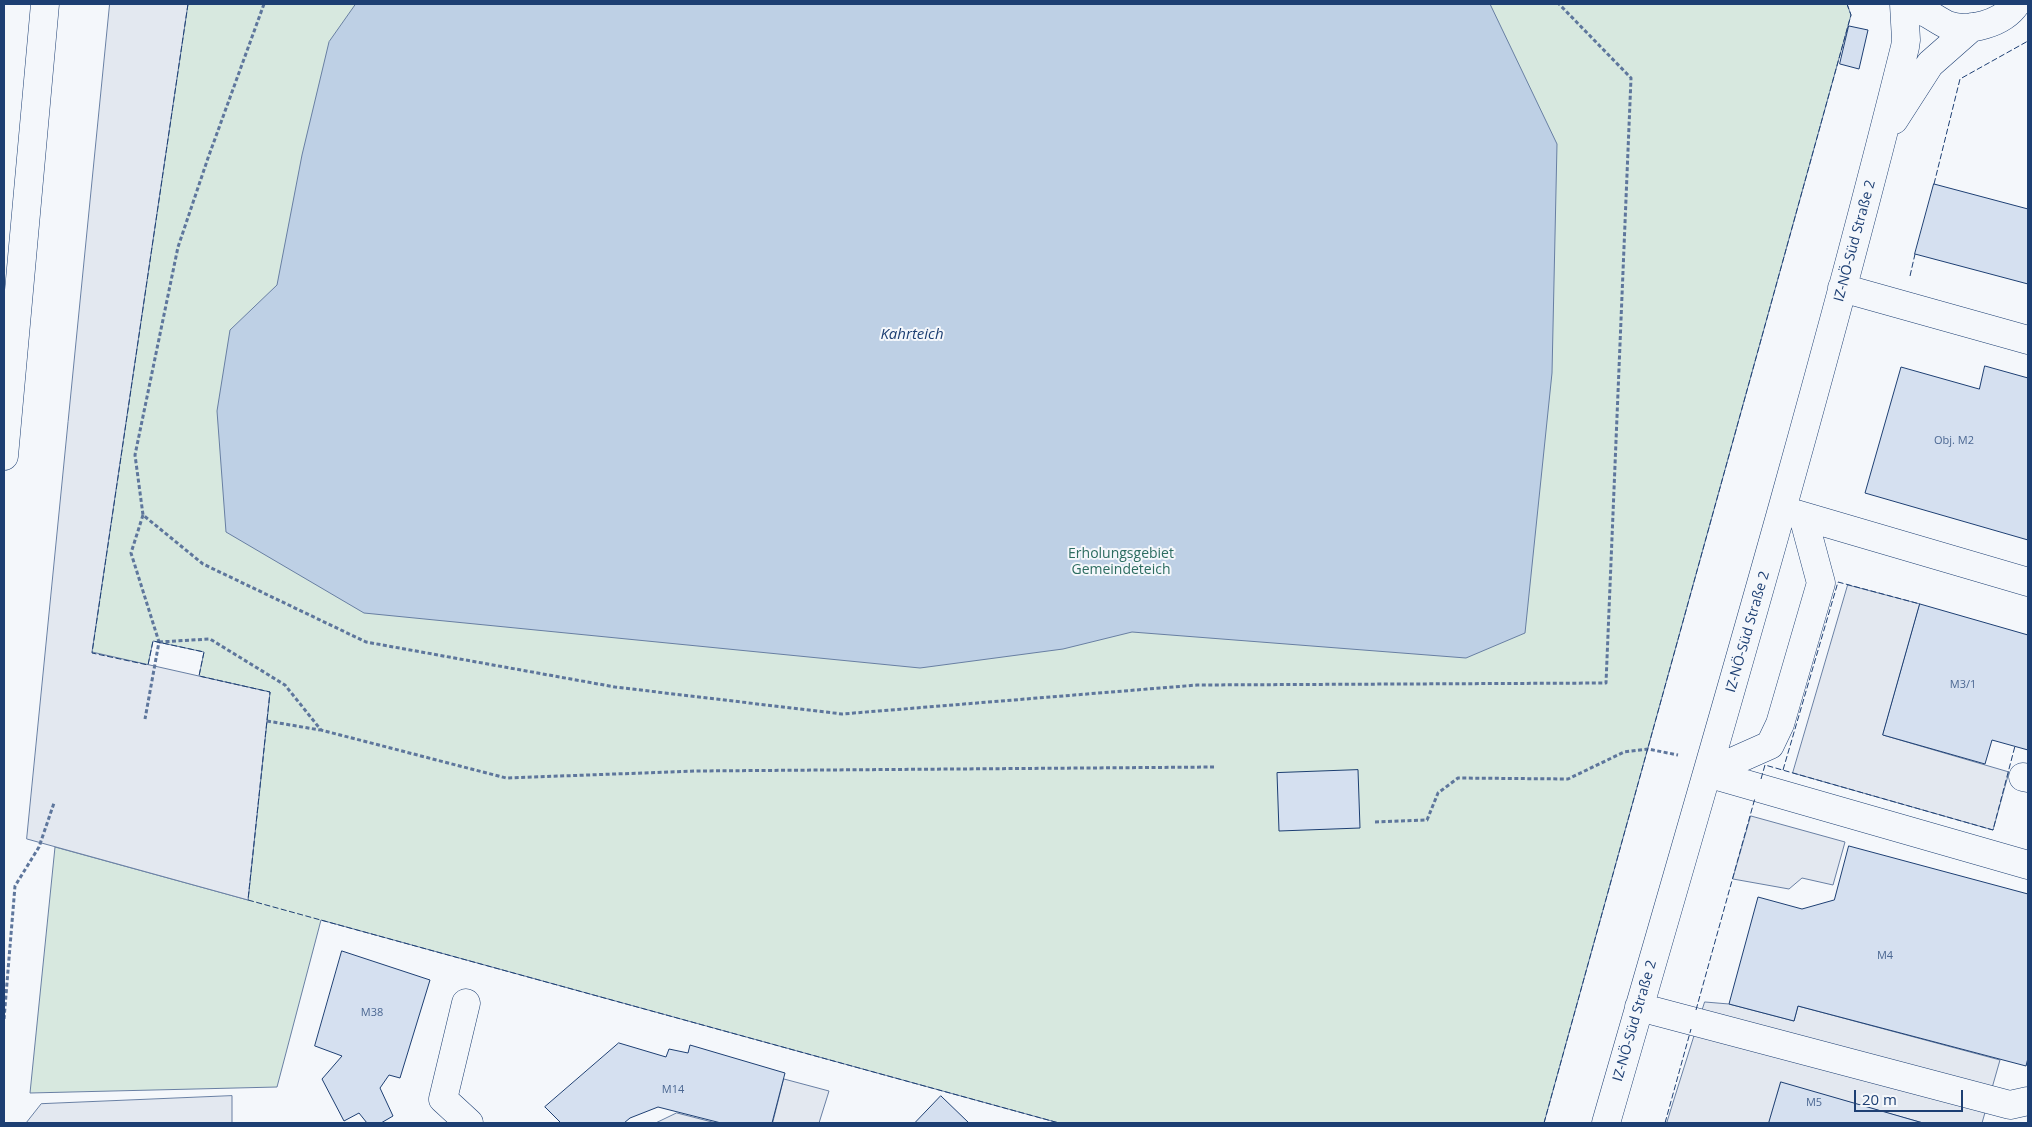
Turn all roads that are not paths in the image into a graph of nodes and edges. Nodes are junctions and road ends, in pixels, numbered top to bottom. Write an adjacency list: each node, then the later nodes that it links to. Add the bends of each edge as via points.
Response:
1 (45, 4): 9 (street)
2 (1904, 4): 6 (street, IZ-NÖ-Süd Straße 2, via 1906,40)
3 (1914, 4): 5 (street, via 1949,25)
4 (2019, 7): 5 (street, via 1994,21)
5 (1972, 27): 6 (street, IZ-NÖ-Süd Straße 2, via 1930,64)
6 (1882, 138): 7 (street, IZ-NÖ-Süd Straße 2)
7 (1842, 288): 8 (street); 10 (street, IZ-NÖ-Süd Straße 2)
8 (2028, 340)
9 (4, 456)
10 (1793, 513): 11 (street); 12 (street, IZ-NÖ-Süd Straße 2); 12 (street, via 1821,583 1780,724 1770,746)
11 (2028, 582)
12 (1709, 768): 13 (street); 15 (street, IZ-NÖ-Süd Straße 2)
13 (2028, 865)
14 (466, 1003): 17 (street, via 443,1099)
15 (1639, 1007): 16 (street, via 2010,1105); 18 (street, IZ-NÖ-Süd Straße 2)
16 (2028, 1101)
17 (469, 1123)
18 (1606, 1123)

